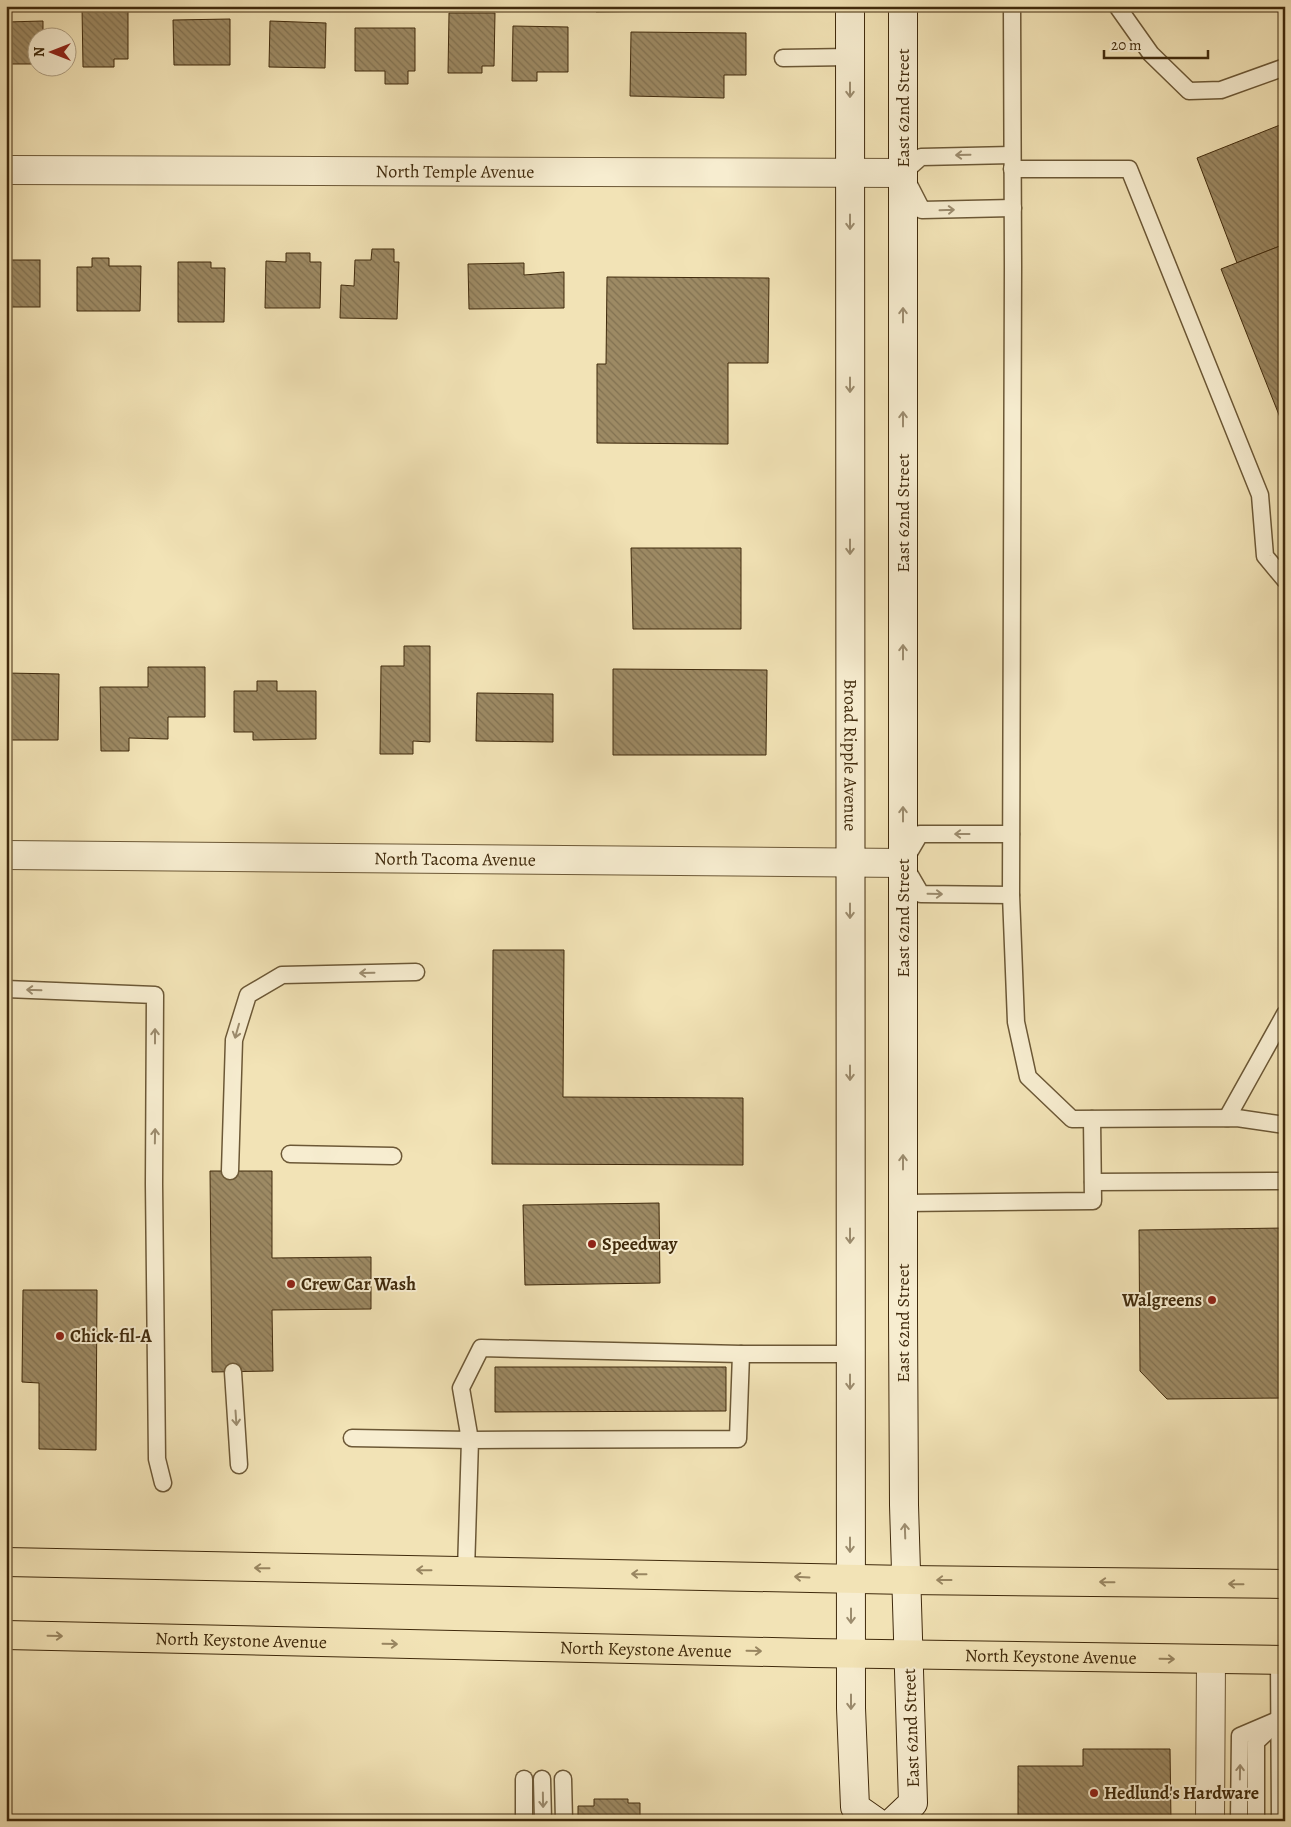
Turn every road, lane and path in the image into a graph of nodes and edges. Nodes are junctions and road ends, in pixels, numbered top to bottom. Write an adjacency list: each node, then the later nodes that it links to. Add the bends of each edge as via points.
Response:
1 (850, 6): 5 (street)
2 (903, 6): 10 (street, East 62nd Street)
3 (1012, 6): 8 (lane)
4 (1117, 6): 7 (lane, via 1151,54 1189,91 1221,90)
5 (850, 57): 6 (lane); 11 (street, one-way to 11)
6 (783, 58)
7 (1285, 67)
8 (1012, 162): 10 (lane, one-way to 10, via 921,157); 12 (lane); 13 (lane, via 1129,169 1260,495 1264,556)
9 (6, 170): 11 (street, North Temple Avenue)
10 (903, 173): 11 (street, North Temple Avenue); 12 (lane, one-way to 12, via 922,210); 17 (street, East 62nd Street, one-way to 10)
11 (850, 174): 16 (street, Broad Ripple Avenue, one-way to 16)
12 (1013, 208): 14 (lane)
13 (1285, 580)
14 (1011, 834): 17 (lane, one-way to 17, via 920,834); 18 (lane)
15 (6, 855): 16 (street, North Tacoma Avenue)
16 (849, 862): 17 (street, North Tacoma Avenue); 32 (street, one-way to 32)
17 (904, 863): 18 (lane, one-way to 18, via 921,894); 30 (street, East 62nd Street, one-way to 17)
18 (1011, 895): 23 (lane, via 1016,1022 1028,1078 1072,1119)
19 (416, 972): 27 (lane, one-way to 27, via 282,974 248,995 234,1040)
20 (6, 989): 37 (lane, one-way to 20, via 156,1459 155,995)
21 (1285, 1014): 22 (lane)
22 (1226, 1118): 23 (lane); 24 (lane)
23 (1092, 1119): 29 (lane)
24 (1285, 1125)
25 (290, 1154): 26 (lane)
26 (393, 1156)
27 (230, 1171)
28 (1285, 1181): 29 (lane)
29 (1093, 1182): 30 (lane, via 1093,1201)
30 (904, 1204): 41 (street, East 62nd Street, one-way to 30, via 904,1505)
31 (741, 1354): 32 (lane); 35 (lane, via 738,1439); 35 (lane, via 481,1348 461,1388)
32 (850, 1354): 40 (street, one-way to 40)
33 (232, 1372): 36 (lane, one-way to 36)
34 (352, 1438): 35 (lane)
35 (470, 1440): 39 (lane)
36 (240, 1465)
37 (164, 1483)
38 (6, 1562): 39 (main road, one-way to 38)
39 (466, 1571): 40 (main road, one-way to 39)
40 (850, 1578): 41 (main road); 44 (street, one-way to 44)
41 (908, 1580): 42 (main road, one-way to 41); 45 (street, East 62nd Street)
42 (1285, 1584)
43 (6, 1635): 44 (main road, North Keystone Avenue, one-way to 44)
44 (851, 1654): 45 (main road, North Keystone Avenue); 55 (street, one-way to 55, via 855,1806)
45 (909, 1654): 46 (main road, North Keystone Avenue, one-way to 46); 56 (street, East 62nd Street, via 913,1803)
46 (1211, 1660): 47 (main road, North Keystone Avenue); 57 (street)
47 (1282, 1660): 48 (lane)
48 (1283, 1722): 58 (lane, one-way to 48, via 1240,1736); 59 (lane, via 1256,1742); 60 (lane)
49 (542, 1779): 53 (lane, one-way to 53)
50 (563, 1779): 54 (lane)
51 (524, 1780): 52 (lane)
52 (524, 1821)
53 (543, 1821)
54 (564, 1821)
55 (875, 1821)
56 (894, 1821)
57 (1210, 1821)
58 (1239, 1821)
59 (1256, 1821)
60 (1280, 1821)

